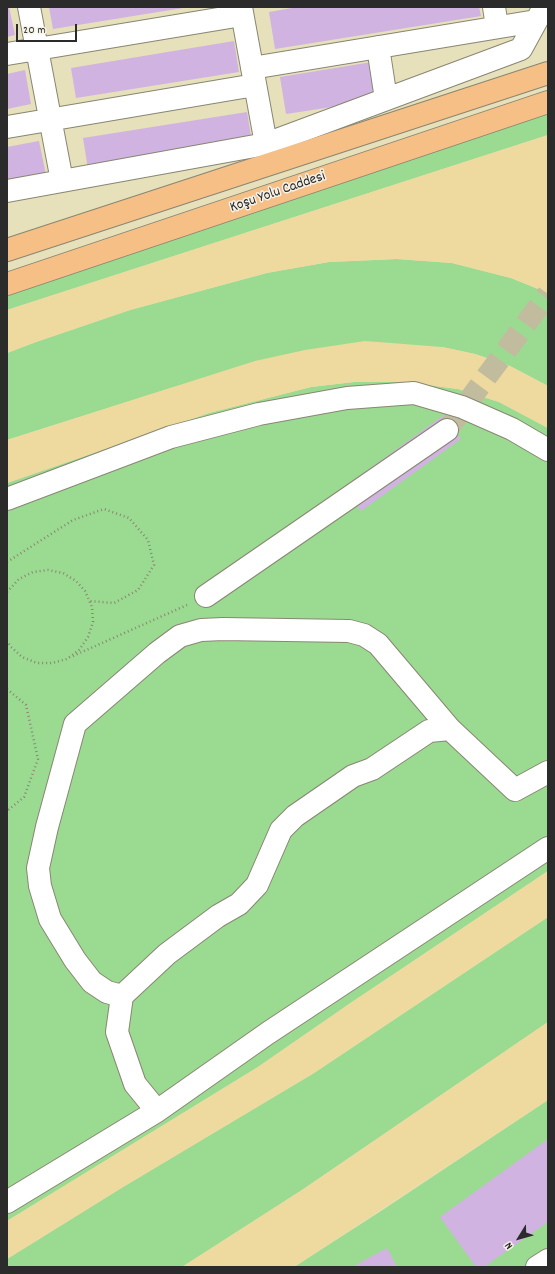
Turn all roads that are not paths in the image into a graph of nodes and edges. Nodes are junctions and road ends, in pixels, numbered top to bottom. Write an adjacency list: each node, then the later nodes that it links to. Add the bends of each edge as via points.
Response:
1 (29, 7): 6 (street)
2 (241, 11): 6 (street); 9 (street)
3 (540, 14): 4 (street); 10 (street, via 521,49)
4 (495, 17): 5 (street)
5 (378, 47): 9 (street); 10 (street)
6 (36, 48): 7 (street); 12 (street)
7 (7, 54)
8 (548, 73): 17 (main road, Koşu Yolu Caddesi)
9 (254, 77): 12 (street); 14 (street)
10 (386, 99): 14 (street)
11 (548, 102): 18 (main road, Koşu Yolu Caddesi)
12 (50, 119): 13 (street); 15 (street)
13 (7, 127)
14 (266, 144): 15 (street)
15 (62, 180): 16 (street)
16 (7, 191)
17 (7, 250)
18 (7, 284)
19 (447, 430): 22 (street)
20 (548, 450): 21 (street, via 512,429 462,407 414,393 347,398 259,414 171,437)
21 (7, 500)
22 (206, 596)
23 (450, 729): 24 (street, via 516,790); 26 (street, via 429,731 372,769 353,776 295,816 281,830 257,885 243,899 167,954); 26 (street, via 378,644 364,635 349,631 201,630 180,636 157,653 75,724 46,827 38,868 40,886 50,919 75,960 92,982 107,992)
24 (548, 772)
25 (548, 848): 27 (street, via 268,1033)
26 (122, 996): 27 (street, via 117,1032 135,1084)
27 (157, 1111): 28 (street)
28 (7, 1202)
29 (548, 1260): 30 (street)
30 (537, 1267)

